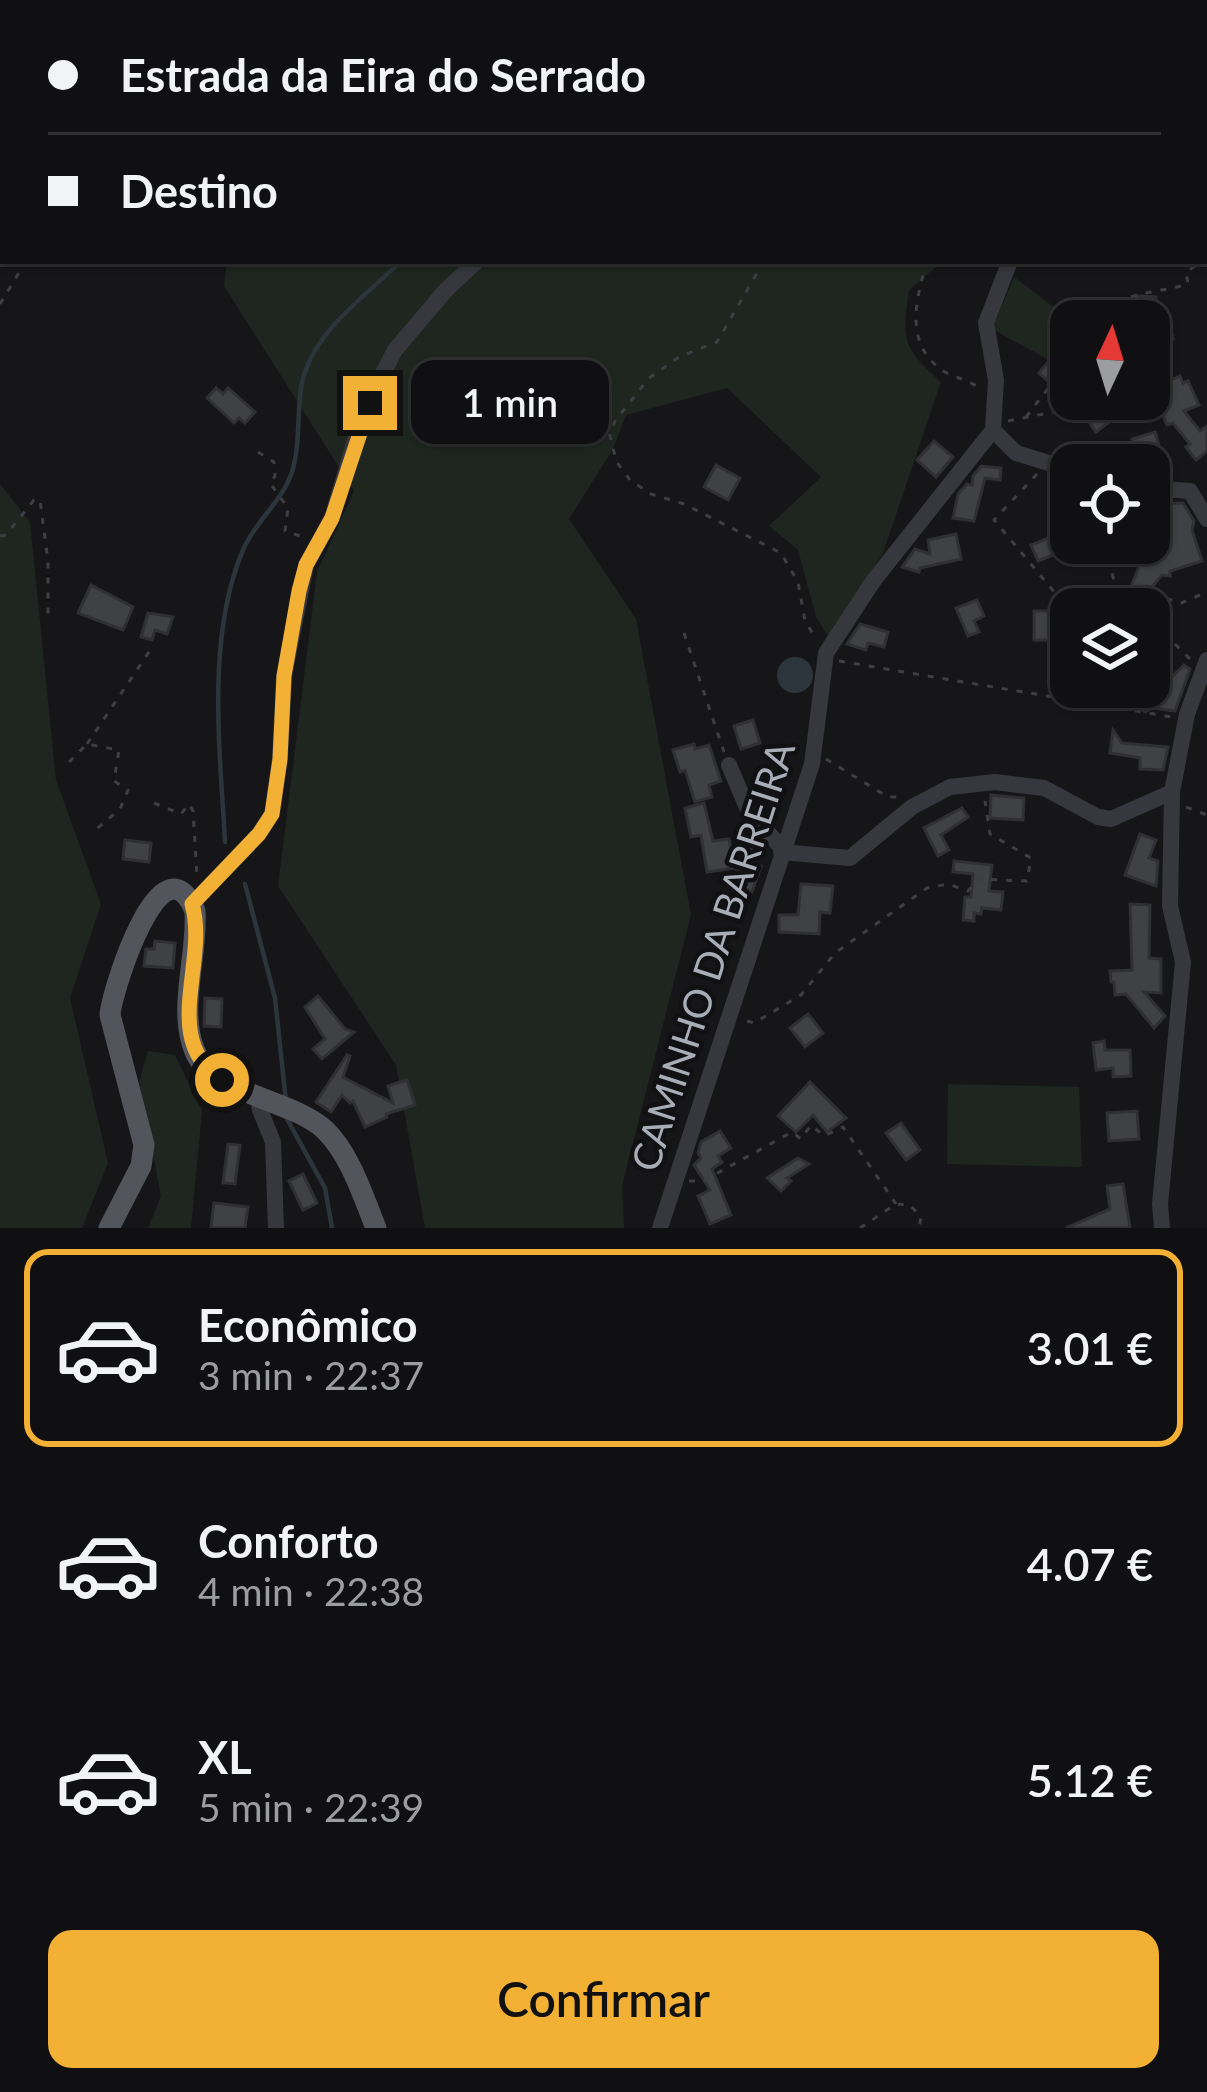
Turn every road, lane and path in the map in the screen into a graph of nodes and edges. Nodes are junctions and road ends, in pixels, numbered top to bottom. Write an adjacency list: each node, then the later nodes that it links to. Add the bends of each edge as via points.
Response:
1 (24, 264): 7 (path)
2 (474, 264): 20 (street, via 395,350)
3 (762, 264): 28 (path, via 717,342 649,378 610,435 630,480 781,553)
4 (926, 264): 11 (path, via 916,304 922,350)
5 (1009, 264): 13 (street, via 986,323)
6 (1197, 264): 8 (path, via 1186,272 1188,284)
7 (3, 295): 9 (path)
8 (1124, 300)
9 (0, 304)
10 (1050, 387): 13 (path, via 1026,418)
11 (987, 397)
12 (1050, 413): 13 (path)
13 (994, 424): 15 (street, via 1016,453); 28 (street, CAMINHO DA BARREIRA)
14 (258, 452): 20 (path, via 274,462 270,483 286,505 285,531)
15 (1046, 464): 16 (street); 21 (path, via 994,520)
16 (1050, 465)
17 (1170, 490): 18 (street, via 1190,491)
18 (1207, 519)
19 (0, 536): 24 (path, via 40,500)
20 (320, 540): 41 (street, via 306,565 284,676 272,814)
21 (1051, 588)
22 (1207, 592): 23 (path)
23 (1170, 599)
24 (48, 616)
25 (684, 632): 34 (path)
26 (1170, 641): 29 (path)
27 (151, 649): 31 (path)
28 (826, 656): 30 (path); 32 (street, CAMINHO DA BARREIRA)
29 (1204, 666): 30 (street)
30 (1186, 720): 36 (street)
31 (86, 745): 33 (path); 39 (path, via 118,750 114,781 128,790 120,809)
32 (814, 752): 37 (path, via 888,796); 40 (street, CAMINHO DA BARREIRA)
33 (69, 762)
34 (729, 765): 40 (street, via 749,812)
35 (983, 782): 36 (street, via 1043,788 1111,819); 37 (street); 42 (path, via 990,834 1031,858 1027,880 978,879 968,891 927,888 835,953 785,1004 754,1023)
36 (1172, 792): 52 (street, via 1170,907 1183,962)
37 (926, 798): 40 (street, via 850,858)
38 (154, 803): 41 (path, via 181,814 189,804)
39 (92, 833)
40 (781, 850): 42 (street, CAMINHO DA BARREIRA)
41 (196, 900): 43 (main road, via 192,1045 211,1072); 46 (main road, via 175,892 151,902 111,999 144,1145)
42 (731, 1010): 44 (street, CAMINHO DA BARREIRA)
43 (266, 1099): 47 (street, via 260,1110 273,1142); 48 (main road, via 320,1125 336,1143)
44 (675, 1182): 45 (path, via 703,1180 792,1132 801,1139 811,1125 824,1136 843,1127); 49 (street, CAMINHO DA BARREIRA)
45 (896, 1204): 50 (path); 51 (path, via 910,1204)
46 (109, 1228)
47 (276, 1228)
48 (376, 1228)
49 (660, 1228)
50 (860, 1228)
51 (919, 1228)
52 (1162, 1228)

